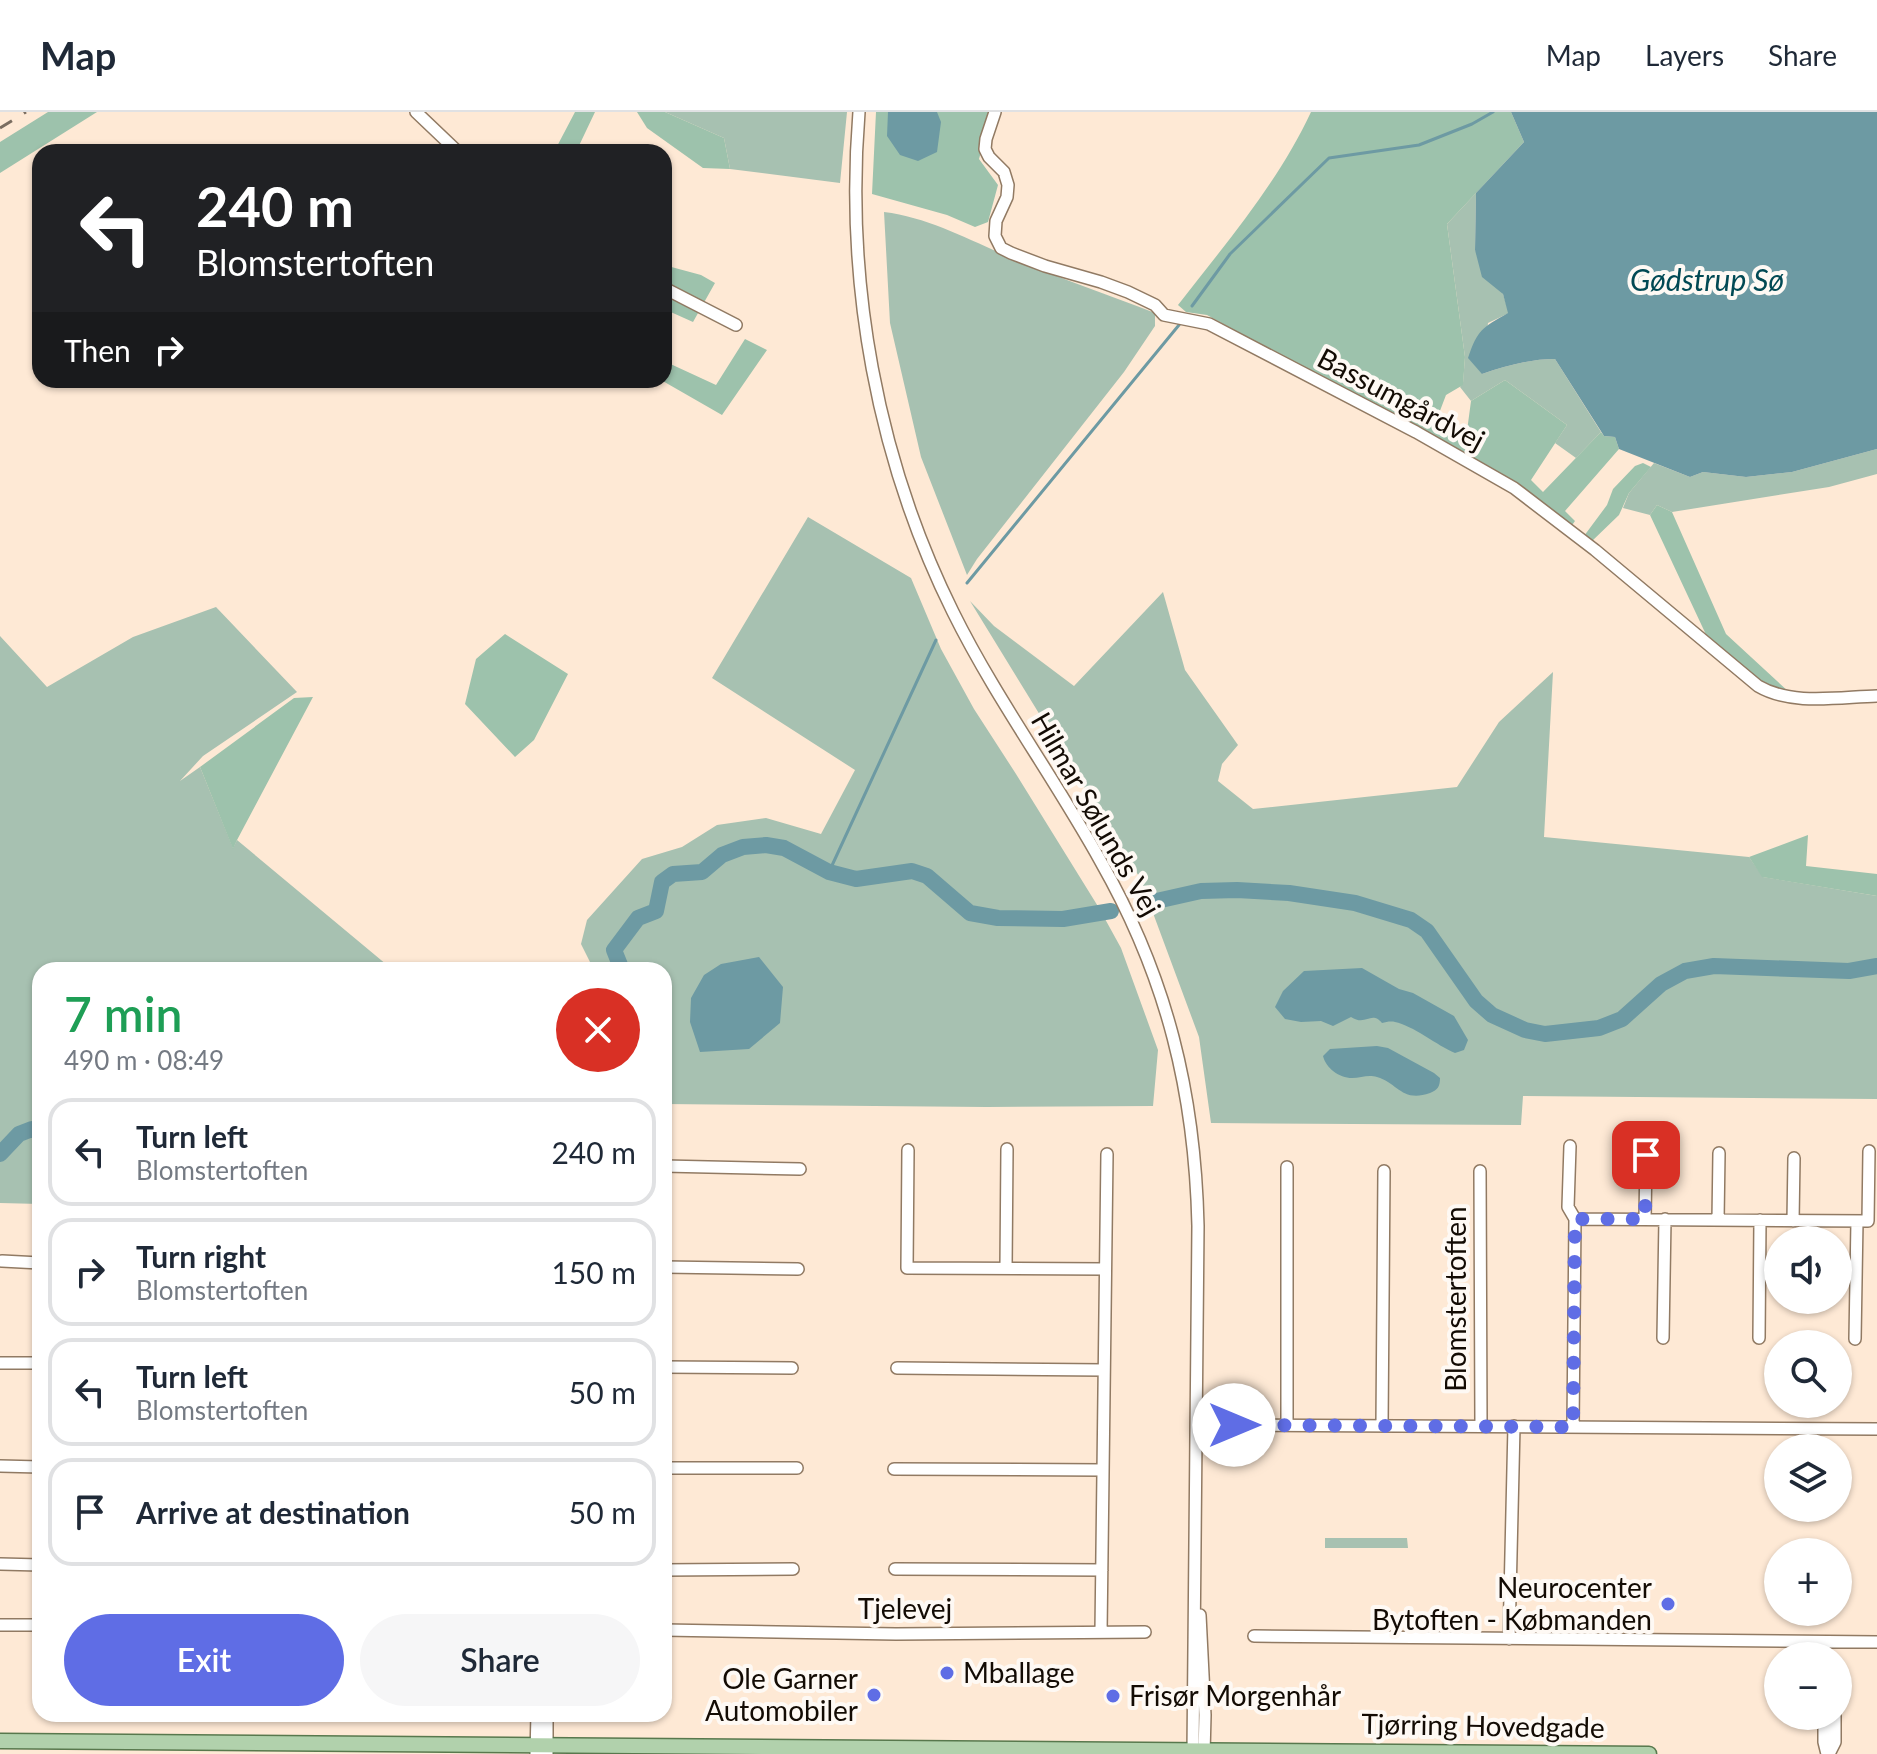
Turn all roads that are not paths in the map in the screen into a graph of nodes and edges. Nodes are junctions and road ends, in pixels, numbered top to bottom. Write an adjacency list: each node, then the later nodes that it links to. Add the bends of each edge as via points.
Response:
1 (416, 112): 4 (street)
2 (859, 112): 78 (street, Hilmar Sølunds Vej, via 857,244 863,308 881,410 911,511 970,645 1125,907 1161,994 1183,1075 1197,1196)
3 (995, 112): 7 (street, Bassumgårdvej, via 985,149 1008,185 996,221 1001,248 1128,292 1164,315 1209,324 1514,488 1768,692 1794,698)
4 (450, 144)
5 (672, 292): 6 (street)
6 (736, 325)
7 (1877, 696)
8 (1570, 1146): 21 (street, via 1568,1207)
9 (1007, 1149): 31 (street)
10 (908, 1150): 31 (street, via 907,1268)
11 (1869, 1151): 27 (street, via 1868,1221)
12 (1719, 1153): 24 (street)
13 (1107, 1154): 33 (street)
14 (1646, 1155): 22 (street)
15 (1794, 1158): 26 (street)
16 (672, 1166): 18 (street)
17 (1287, 1167): 44 (street)
18 (800, 1169)
19 (1384, 1171): 45 (street)
20 (1480, 1171): 46 (street, Blomstertoften)
21 (1575, 1219): 22 (street); 48 (street)
22 (1645, 1219): 23 (street)
23 (1665, 1219): 24 (street); 34 (street)
24 (1718, 1220): 25 (street)
25 (1760, 1220): 26 (street); 35 (street)
26 (1793, 1221): 27 (street)
27 (1857, 1221): 36 (street)
28 (2, 1261): 29 (street)
29 (32, 1263)
30 (672, 1267): 32 (street)
31 (1006, 1268): 33 (street)
32 (798, 1269)
33 (1105, 1269): 42 (street)
34 (1663, 1338)
35 (1759, 1338)
36 (1855, 1339)
37 (0, 1363): 38 (street)
38 (32, 1363)
39 (672, 1367): 40 (street)
40 (792, 1368)
41 (897, 1368): 42 (street)
42 (1104, 1370): 55 (street)
43 (1234, 1425): 44 (street, Blomstertoften)
44 (1287, 1425): 45 (street, Blomstertoften)
45 (1382, 1426): 46 (street, Blomstertoften)
46 (1481, 1426): 47 (street, Blomstertoften)
47 (1514, 1426): 48 (street, Blomstertoften); 68 (street)
48 (1573, 1427): 49 (street, Blomstertoften)
49 (1877, 1429)
50 (0, 1466): 51 (street)
51 (32, 1467)
52 (672, 1468): 53 (street)
53 (797, 1468)
54 (894, 1469): 55 (street)
55 (1103, 1470): 61 (street)
56 (0, 1564): 57 (street)
57 (32, 1565)
58 (793, 1569): 60 (street)
59 (895, 1569): 61 (street)
60 (672, 1570)
61 (1102, 1570): 65 (street)
62 (0, 1625): 63 (street)
63 (32, 1625)
64 (672, 1630): 65 (street, Tjelevej)
65 (1101, 1632): 66 (street, Tjelevej)
66 (1145, 1632)
67 (1254, 1636): 68 (street)
68 (1509, 1639): 69 (street)
69 (1830, 1642)
70 (1852, 1642): 71 (street)
71 (1877, 1642)
72 (538, 1722): 77 (street)
73 (546, 1722): 77 (street)
74 (1824, 1730): 80 (street)
75 (1835, 1730): 80 (street)
76 (0, 1741): 77 (main road, Tjørring Hovedgade)
77 (542, 1750): 78 (main road, Tjørring Hovedgade)
78 (1199, 1752): 79 (main road, Tjørring Hovedgade)
79 (1649, 1754)
80 (1828, 1754)

